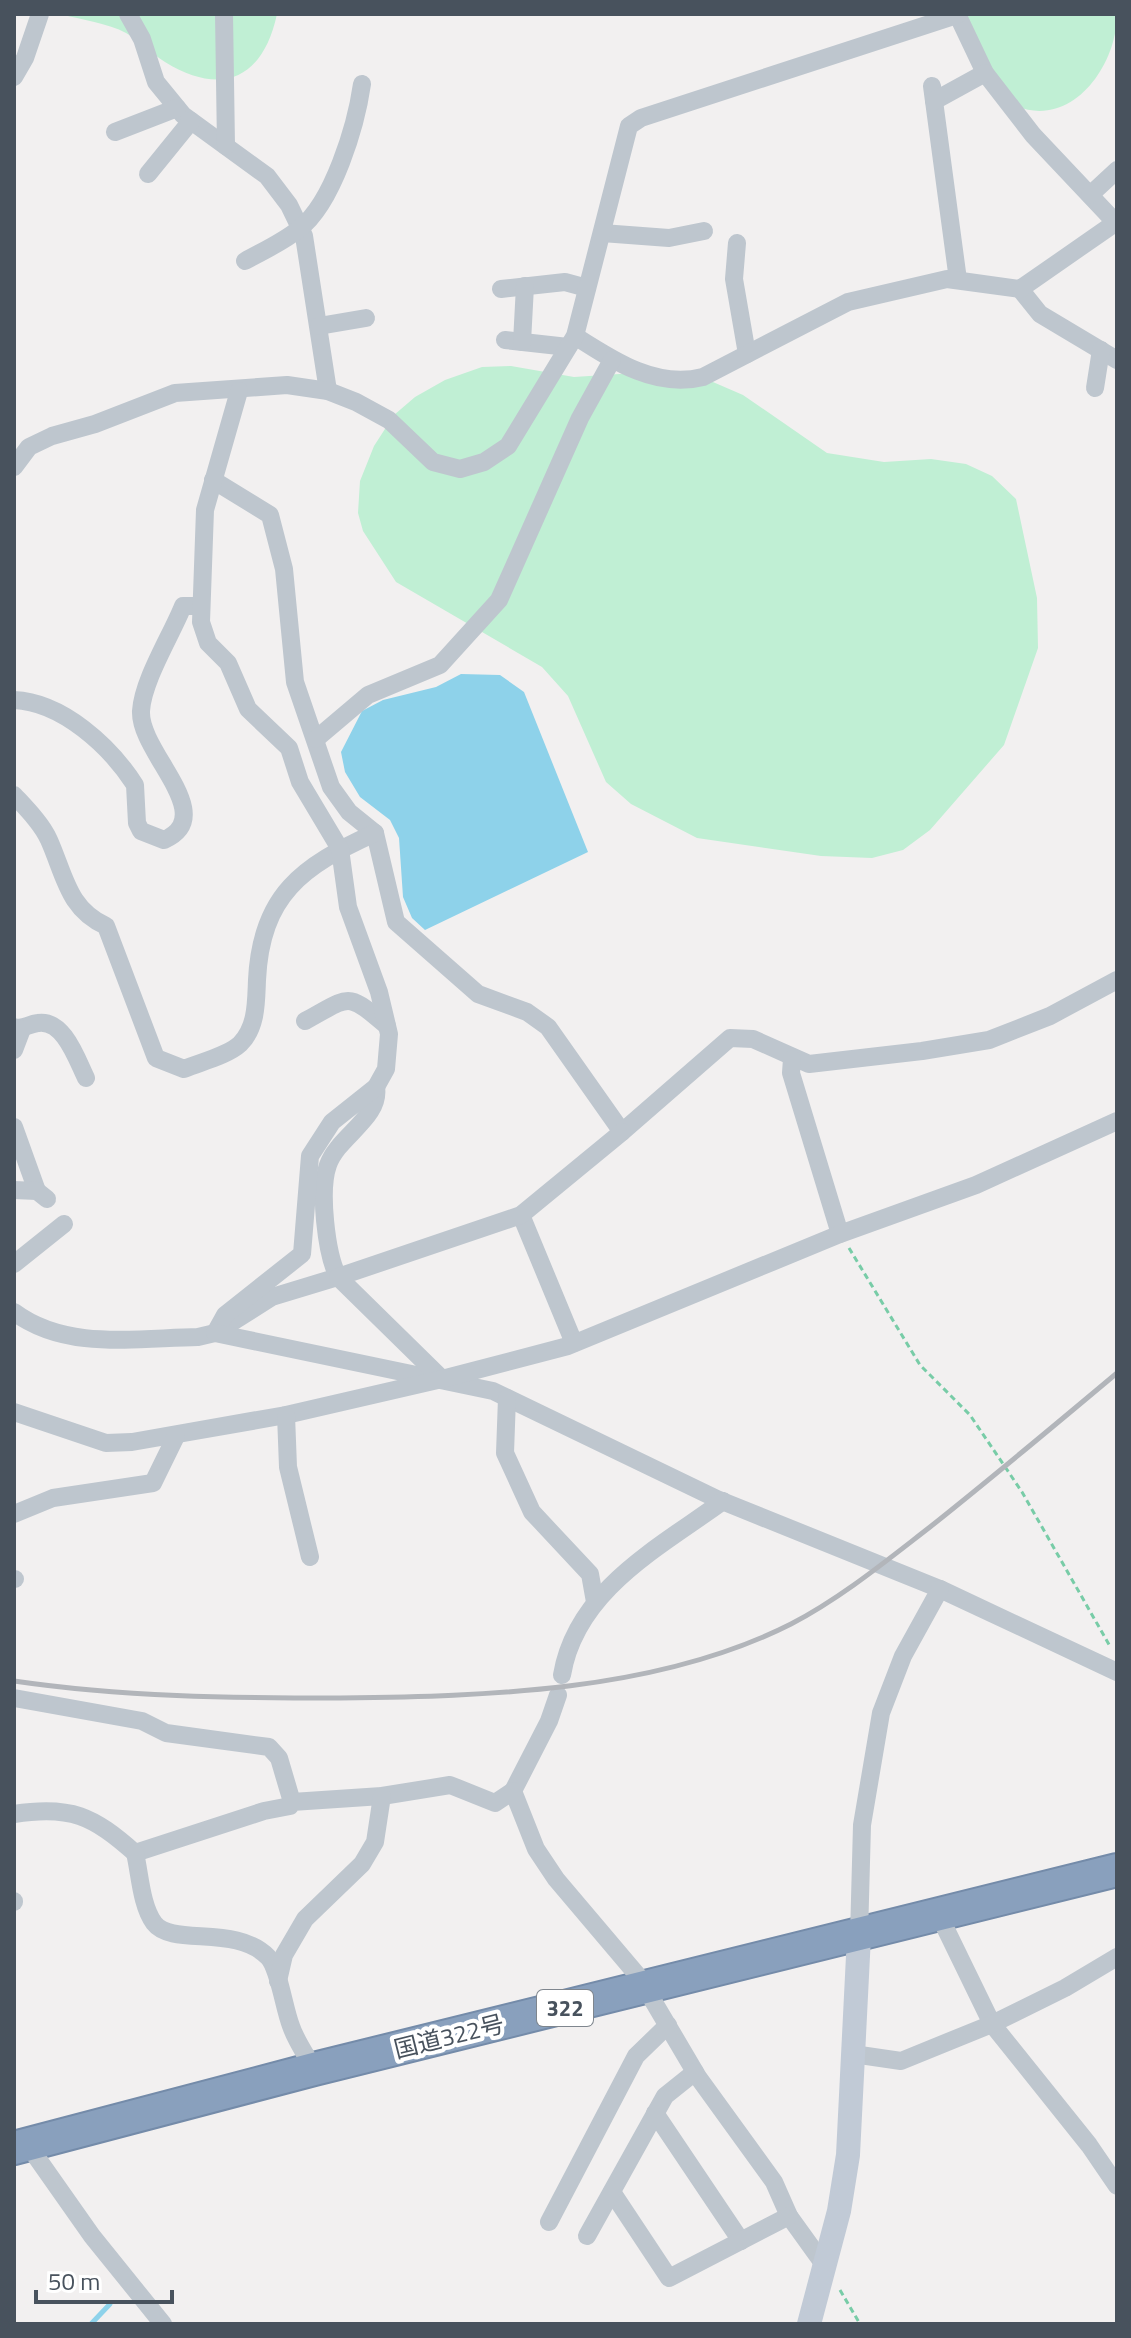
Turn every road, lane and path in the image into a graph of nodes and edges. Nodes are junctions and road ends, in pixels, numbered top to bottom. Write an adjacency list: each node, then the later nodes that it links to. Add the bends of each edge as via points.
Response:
1 (40, 14): 6 (street)
2 (128, 14): 8 (street, via 156,82)
3 (224, 14): 10 (street)
4 (957, 15): 5 (street); 17 (street, via 641,118 629,126)
5 (985, 73): 13 (street, via 1033,135); 20 (street, via 933,94)
6 (14, 77)
7 (362, 84): 15 (street, via 343,156 319,205)
8 (184, 114): 9 (street); 10 (street); 12 (street)
9 (115, 132)
10 (226, 146): 15 (street, via 267,176)
11 (1117, 170): 13 (street)
12 (148, 174)
13 (1090, 195): 14 (street)
14 (1116, 224): 24 (street)
15 (300, 228): 19 (street); 26 (street)
16 (704, 231): 17 (street, via 669,238)
17 (602, 233): 22 (street)
18 (737, 243): 28 (street, via 734,279)
19 (245, 261)
20 (958, 280): 24 (street); 28 (street, via 848,302)
21 (525, 286): 22 (street, via 565,282); 23 (street); 27 (street, via 514,341)
22 (587, 288): 27 (street)
23 (501, 289)
24 (1020, 289): 29 (street, via 1040,314)
25 (366, 318): 26 (street)
26 (319, 326): 33 (street)
27 (572, 342): 30 (street); 33 (street, via 508,446 484,462 460,469 433,462 389,420)
28 (747, 354): 30 (street, via 703,377 680,382)
29 (1109, 355): 31 (street)
30 (612, 360): 38 (street, via 580,418 499,600 440,665 368,695)
31 (1095, 388)
32 (239, 391): 33 (street, via 287,385); 34 (street, via 175,393 52,436 29,447); 35 (street)
33 (328, 391)
34 (14, 467)
35 (213, 480): 36 (street, via 205,510); 38 (street, via 270,515 284,569 295,682)
36 (201, 606): 37 (street, via 183,606 141,710 144,733 186,808 176,834 164,840 141,831 135,785 89,735 46,706); 41 (street, via 208,643 228,663 248,709 289,748 300,782)
37 (14, 700)
38 (316, 739): 40 (street, via 331,787 349,812)
39 (14, 795): 41 (street, via 48,836 85,917 106,926 156,1058 184,1069 238,1046 250,1031 263,931 280,897)
40 (375, 833): 41 (street); 52 (street, via 396,922 478,994 527,1012 548,1027)
41 (340, 849): 44 (street, via 348,907)
42 (1117, 980): 47 (street, via 1050,1016 989,1040 809,1064)
43 (305, 1021): 44 (street, via 347,999 356,1000)
44 (387, 1026): 49 (street, via 386,1069)
45 (18, 1028): 46 (street); 48 (street, via 36,1023 56,1028)
46 (14, 1050)
47 (792, 1059): 52 (street, via 753,1039 730,1038); 56 (street, via 791,1073)
48 (86, 1078)
49 (376, 1087): 58 (street, via 373,1108 340,1144 324,1185 331,1263); 60 (street, via 332,1122 310,1156 302,1254 225,1315)
50 (1117, 1121): 56 (street, via 976,1185)
51 (14, 1127): 53 (street, via 42,1195)
52 (622, 1132): 54 (street)
53 (14, 1190)
54 (521, 1215): 58 (street); 61 (street)
55 (64, 1224): 57 (street)
56 (840, 1234): 61 (street); 72 (path, via 920,1365 970,1415 1022,1492)
57 (14, 1264)
58 (338, 1277): 60 (street, via 272,1297); 62 (street)
59 (14, 1312): 60 (street, via 44,1331 85,1339)
60 (215, 1333): 62 (street)
61 (574, 1343): 62 (street)
62 (442, 1379): 63 (street); 65 (street)
63 (507, 1398): 67 (street); 71 (street, via 505,1453 532,1512 590,1574)
64 (14, 1412): 66 (street, via 106,1443)
65 (286, 1415): 66 (street); 69 (street, via 288,1467)
66 (176, 1436): 68 (street, via 153,1483 53,1498)
67 (723, 1501): 70 (street); 71 (street, via 616,1580)
68 (14, 1514)
69 (310, 1557)
70 (940, 1589): 73 (street); 84 (street, via 903,1656 881,1713 862,1825)
71 (595, 1602): 74 (street, via 566,1652)
72 (1117, 1659)
73 (1117, 1672)
74 (562, 1675)
75 (558, 1695): 77 (street)
76 (14, 1698): 79 (street, via 142,1721 166,1733 269,1747 279,1758)
77 (513, 1791): 78 (street, via 495,1803 450,1785); 87 (street, via 536,1849 556,1879)
78 (382, 1796): 79 (street); 86 (street, via 375,1842 362,1864 305,1919 284,1955)
79 (292, 1802): 81 (street)
80 (14, 1814): 81 (street, via 46,1809 87,1816)
81 (135, 1853): 86 (street, via 147,1910 156,1926 169,1933 232,1937 253,1944 271,1959)
82 (1117, 1870): 83 (highway, 国道322号 / 322)
83 (938, 1913): 84 (highway, 国道322号 / 322); 88 (street)
84 (859, 1936): 87 (highway, 国道322号 / 322); 90 (street)
85 (1117, 1957): 88 (street)
86 (278, 1983): 91 (street, via 291,2029)
87 (646, 1989): 89 (street); 91 (highway, 国道322号 / 322)
88 (992, 2024): 90 (street, via 901,2061); 95 (street)
89 (668, 2025): 92 (street); 98 (street, via 636,2056)
90 (853, 2054): 101 (street, via 848,2155)
91 (314, 2069): 94 (highway, 国道322号 / 322)
92 (695, 2072): 93 (street, via 665,2096); 97 (street, via 774,2182)
93 (655, 2113): 96 (street); 100 (street)
94 (19, 2145): 102 (street)
95 (1114, 2172)
96 (612, 2192): 99 (street); 100 (street, via 669,2278)
97 (789, 2216): 100 (street); 101 (street)
98 (549, 2222)
99 (587, 2236)
100 (741, 2241)
101 (825, 2266): 103 (street); 104 (path)
102 (163, 2324)
103 (809, 2324)
104 (860, 2324)

